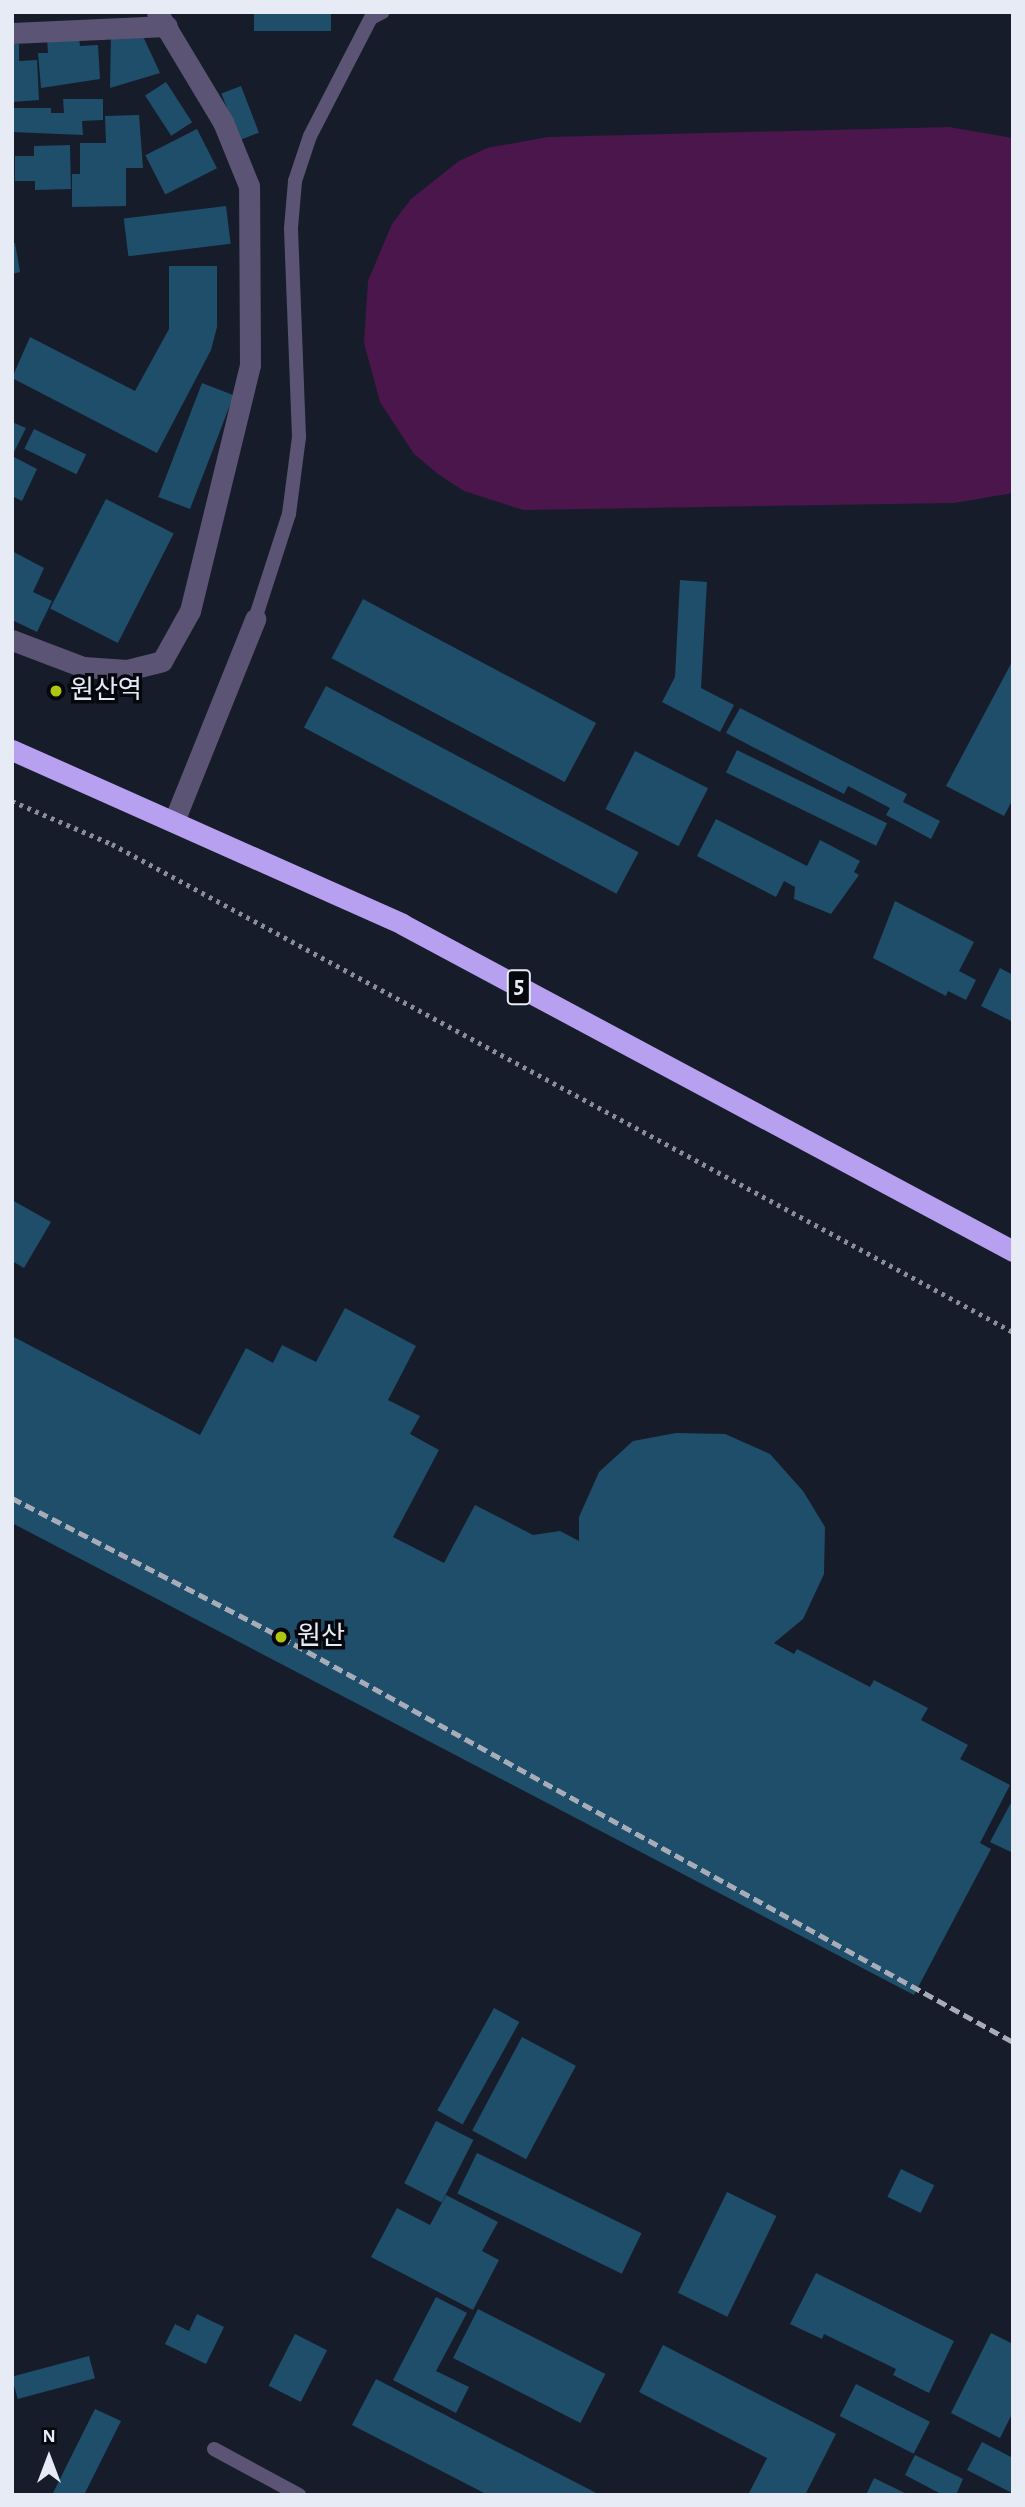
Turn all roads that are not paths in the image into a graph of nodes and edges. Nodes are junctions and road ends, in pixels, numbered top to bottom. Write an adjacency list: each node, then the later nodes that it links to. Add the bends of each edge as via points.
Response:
1 (383, 12): 4 (lane, via 371,19 310,135 295,181 291,229 299,437 289,514)
2 (162, 19): 3 (street); 5 (street, via 223,122 249,186 250,365 190,611 162,661 127,670 83,667)
3 (12, 33)
4 (256, 619): 7 (street)
5 (12, 640)
6 (12, 750): 7 (highway, 5)
7 (174, 821): 8 (highway, 5, via 402,923)
8 (1013, 1251)
9 (214, 2449): 10 (lane)
10 (299, 2495)

